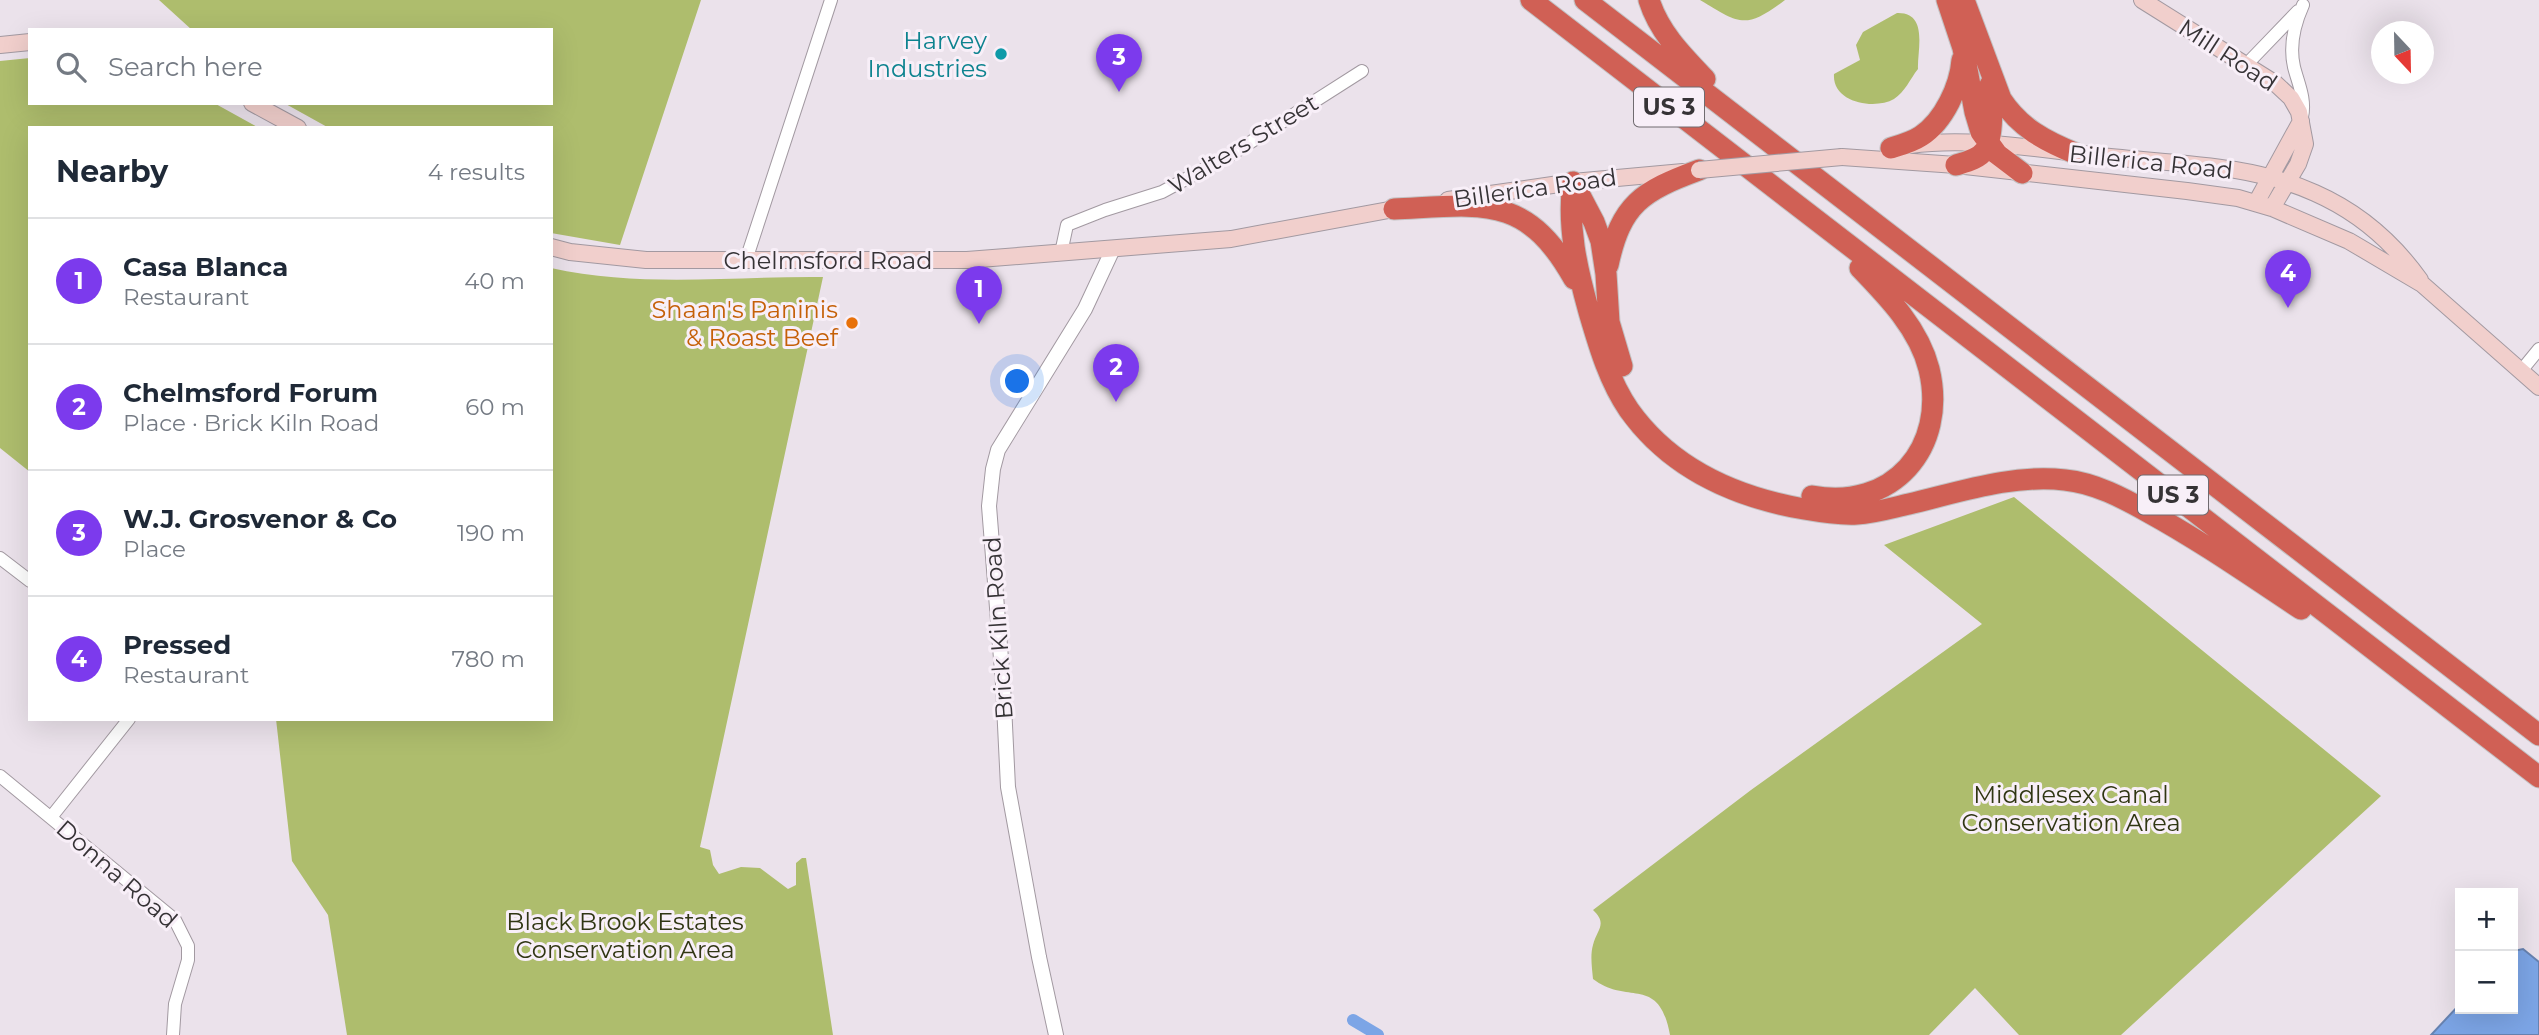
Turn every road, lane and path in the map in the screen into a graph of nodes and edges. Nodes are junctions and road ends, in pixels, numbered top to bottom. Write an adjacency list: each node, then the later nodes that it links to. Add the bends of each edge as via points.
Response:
1 (831, 0): 36 (street)
2 (1531, 0): 31 (highway, US 3)
3 (1585, 0): 18 (highway, US 3)
4 (1649, 0): 18 (highway, via 1678,51)
5 (1947, 0): 11 (highway)
6 (1964, 0): 12 (highway)
7 (2142, 0): 13 (main road, Mill Road)
8 (2305, 3): 13 (street); 16 (street, via 2292,44 2303,100)
9 (28, 42): 10 (main road)
10 (0, 45)
11 (1963, 48): 19 (highway, via 1975,111); 20 (highway, via 1957,83 1935,124)
12 (1987, 62): 19 (highway, via 1992,104); 21 (highway, via 2001,99 2021,124)
13 (2246, 65): 16 (main road, Mill Road, via 2284,90)
14 (1362, 71): 35 (street, Walters Street, via 1232,154 1162,192 1067,225)
15 (256, 105): 17 (main road)
16 (2301, 121): 26 (main road); 28 (main road, Mill Road, via 2305,144)
17 (294, 126)
18 (1769, 141): 45 (highway, US 3)
19 (1988, 144): 20 (main road, Billerica Road); 21 (main road, Billerica Road); 23 (highway, via 1979,156); 25 (highway)
20 (1891, 148): 22 (main road, Billerica Road)
21 (2077, 153): 26 (main road, Billerica Road)
22 (1842, 157): 23 (main road, Billerica Road); 24 (main road, Billerica Road, bridge)
23 (1956, 165): 25 (main road, Billerica Road)
24 (1699, 170): 27 (main road, Billerica Road); 37 (highway, via 1658,187 1629,209 1616,233)
25 (2022, 173): 29 (main road, Billerica Road, via 2216,194)
26 (2270, 178): 28 (main road, Billerica Road); 29 (main road)
27 (1573, 182): 30 (main road, Billerica Road); 37 (highway, via 1598,232); 39 (highway, via 1572,243)
28 (2287, 182): 29 (main road, Mill Road); 38 (main road, Billerica Road, via 2317,194 2373,229)
29 (2264, 205): 38 (main road, Billerica Road, via 2349,241)
30 (1394, 209): 32 (main road, Billerica Road); 39 (highway, via 1484,207 1522,218 1555,247)
31 (1807, 214): 37 (highway, via 1888,296 1916,335 1929,368 1934,399 1929,432 1915,460 1891,483 1864,495 1822,498 1761,486 1709,464 1670,436 1644,406 1623,370 1609,322); 46 (highway, US 3)
32 (1231, 239): 34 (main road, Chelmsford Road)
33 (553, 247): 36 (main road, Chelmsford Road, via 635,260)
34 (1113, 249): 35 (main road, Chelmsford Road); 54 (street, Brick Kiln Road, via 1085,310 998,450 989,506 1008,787)
35 (1061, 253): 36 (main road, Chelmsford Road, via 967,260)
36 (746, 260)
37 (1606, 274)
38 (2423, 284): 41 (main road, Billerica Road)
39 (1586, 301): 46 (highway, via 1607,366 1629,409 1669,453 1724,487 1787,506 1855,514 2009,480 2066,480 2092,486 2175,527)
40 (2539, 349): 41 (street)
41 (2521, 371): 42 (main road, Billerica Road)
42 (2539, 387)
43 (0, 558): 44 (street)
44 (28, 579)
45 (2457, 671): 48 (highway); 49 (highway, US 3)
46 (2447, 705): 51 (highway, US 3)
47 (127, 721): 52 (street)
48 (2539, 727)
49 (2539, 735)
50 (0, 776): 52 (street, Donna Road)
51 (2539, 777)
52 (52, 816): 53 (street, Donna Road, via 176,920 188,946 188,960 174,1004)
53 (173, 1035)
54 (1056, 1035)

